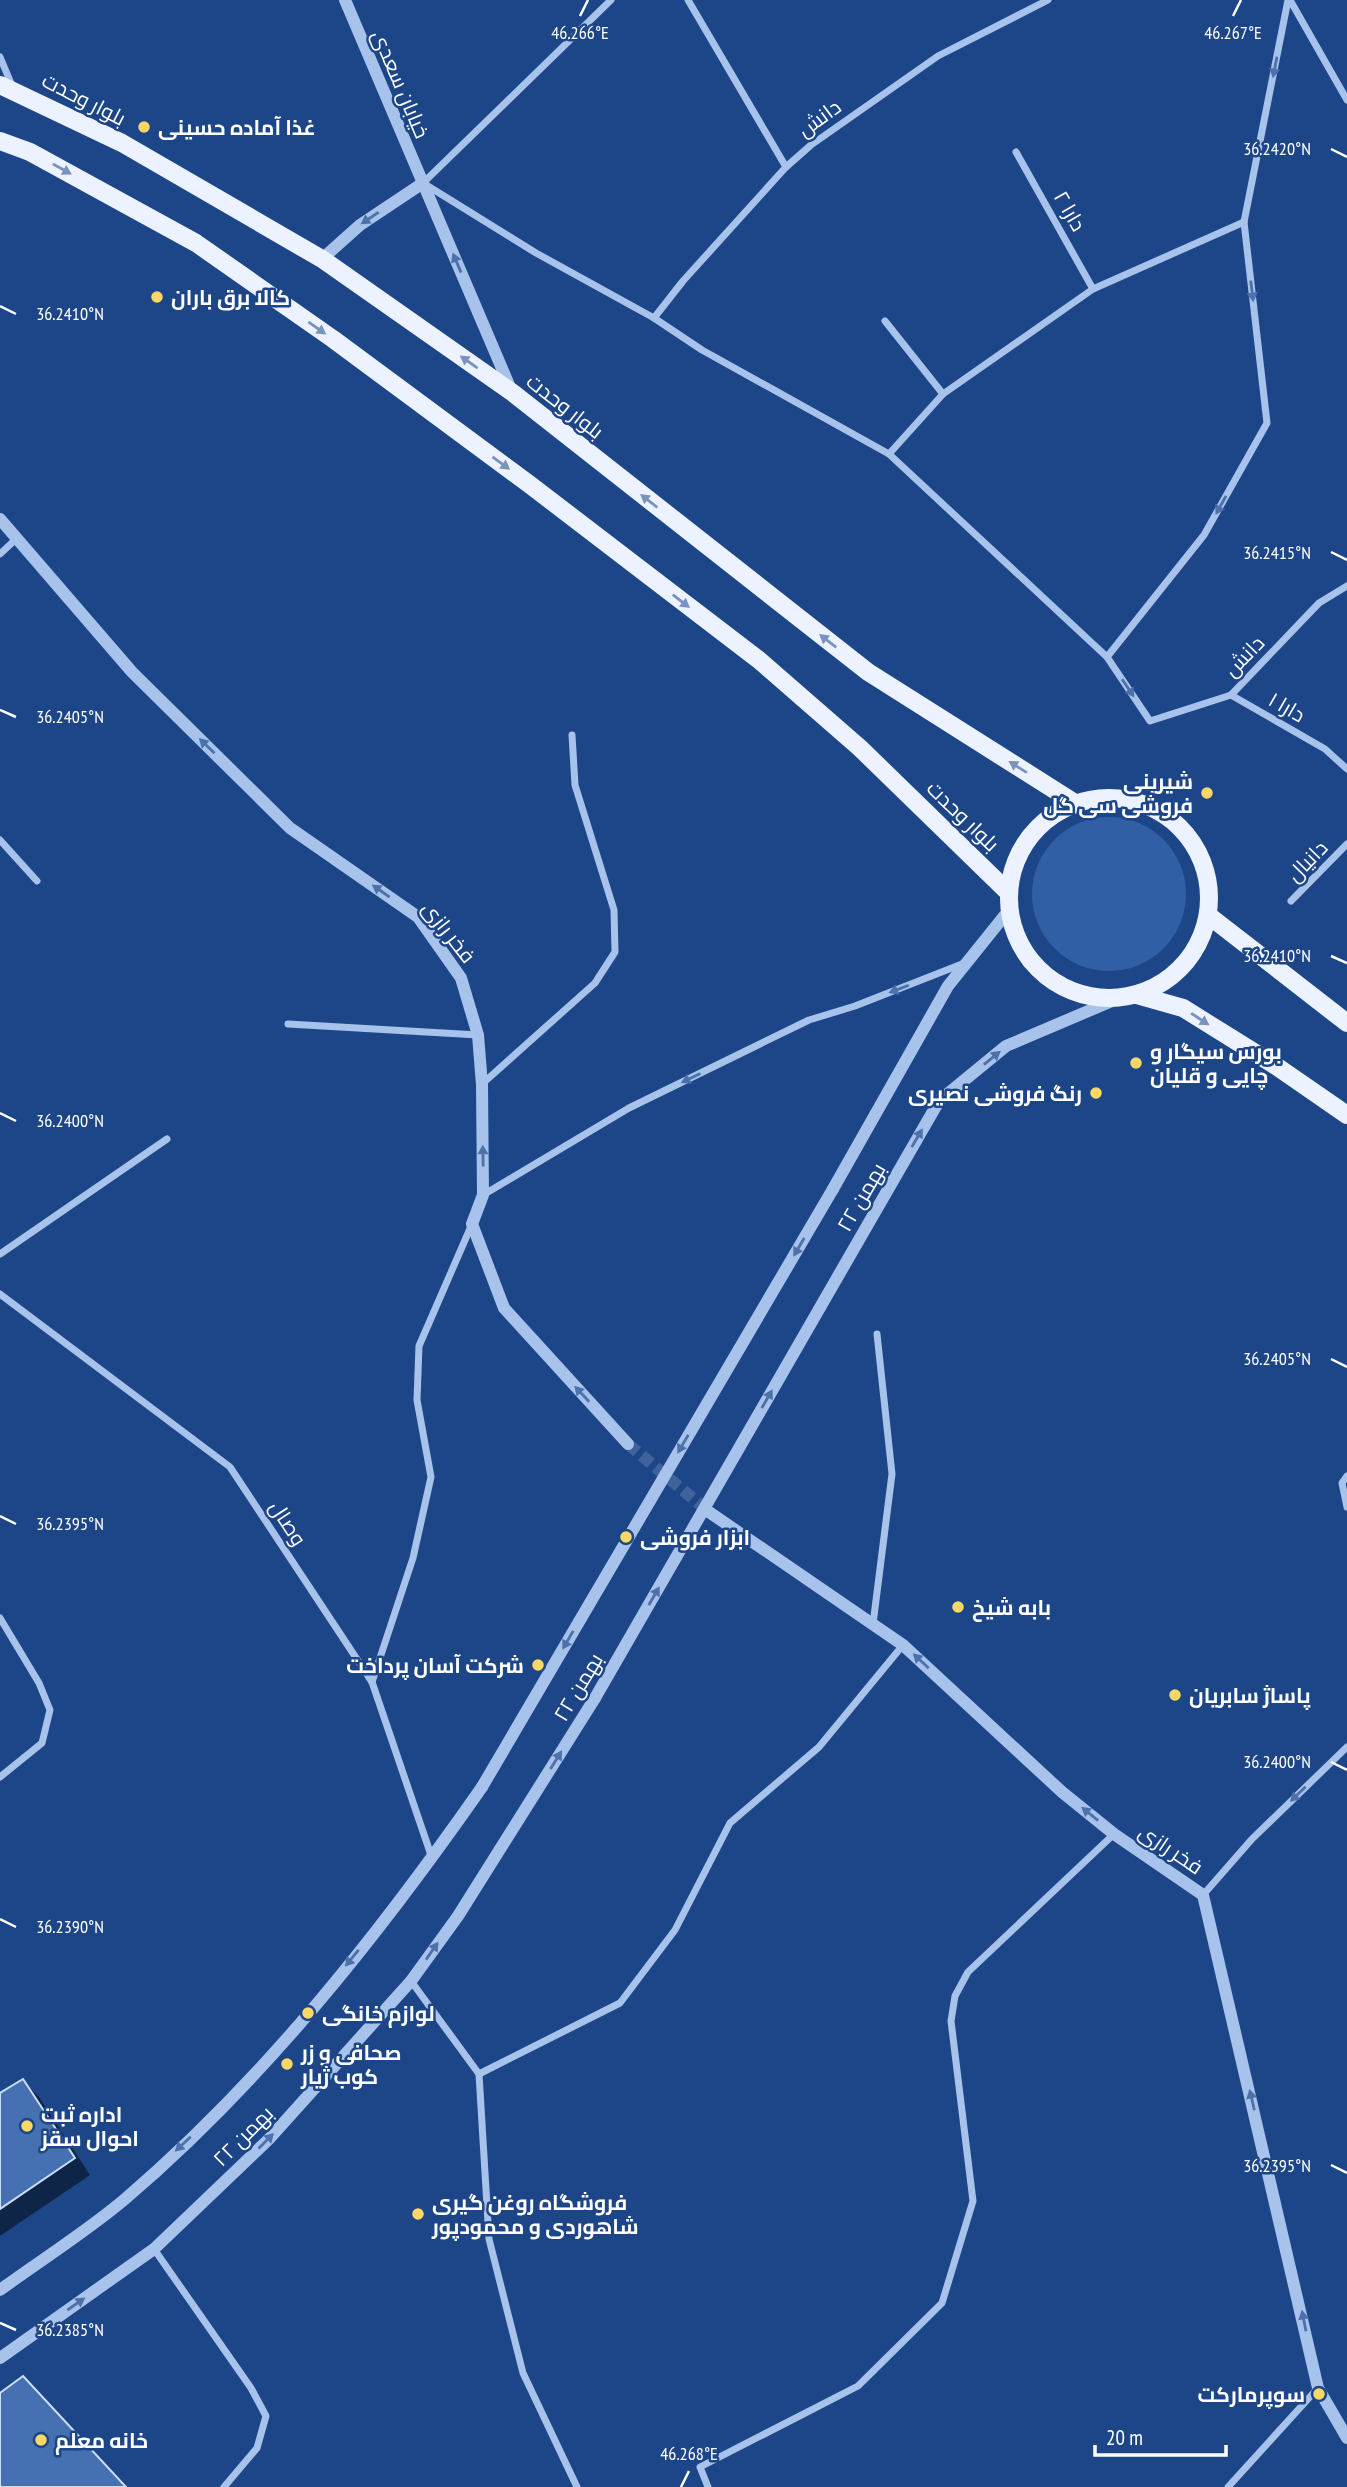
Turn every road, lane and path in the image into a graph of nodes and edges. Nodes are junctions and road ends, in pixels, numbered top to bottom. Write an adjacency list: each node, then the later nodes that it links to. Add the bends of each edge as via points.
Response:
1 (345, 0): 12 (street, خیابان سعدی)
2 (611, 0): 12 (street)
3 (688, 0): 11 (street)
4 (1048, 0): 11 (street, دانش, via 938,55)
5 (1289, 0): 8 (street); 13 (street, one-way to 13)
6 (0, 57): 7 (street)
7 (6, 87): 14 (main road, بلوار وحدت, via 122,144)
8 (1347, 100)
9 (0, 141): 33 (main road, بلوار وحدت, one-way to 33, via 30,152 196,243 529,484 759,660 860,748)
10 (1016, 152): 15 (street, دارا ۲)
11 (786, 167): 16 (street, دانش)
12 (422, 183): 14 (street, one-way to 14, via 360,225); 16 (street); 18 (street, خیابان سعدی, one-way to 12)
13 (1244, 222): 15 (street); 25 (street, one-way to 25, via 1267,423 1204,535)
14 (322, 259): 18 (main road, بلوار وحدت, one-way to 14)
15 (1093, 289): 19 (street)
16 (654, 318): 20 (street, via 702,351)
17 (885, 321): 19 (street)
18 (513, 394): 29 (main road, بلوار وحدت, one-way to 18, via 868,671)
19 (943, 394): 20 (street)
20 (889, 454): 25 (street)
21 (0, 519): 22 (street, فخر رازی)
22 (15, 540): 23 (street); 40 (street, فخر رازی, one-way to 22, via 461,978 418,917 290,828 132,672)
23 (0, 554)
24 (1347, 586): 26 (street, دانش, via 1319,603)
25 (1107, 657): 26 (street, دانش, one-way to 26, via 1150,721)
26 (1231, 695): 28 (street, دارا ۱, via 1325,749)
27 (572, 735): 41 (street, via 575,785 614,910 615,952 594,983)
28 (1347, 769)
29 (1075, 803): 33 (main road, via 1054,813 1022,847 1012,869); 35 (main road, via 1104,798 1134,801 1161,813 1184,832 1209,885)
30 (0, 840): 32 (street)
31 (1347, 844): 34 (street, دانیال)
32 (37, 881)
33 (1009, 901): 36 (street, ۲۲ بهمن); 37 (main road, via 1017,940 1035,966 1059,986 1088,997)
34 (1291, 901)
35 (1208, 915): 37 (main road, via 1191,957 1158,986); 38 (main road)
36 (963, 964): 44 (street, one-way to 44, via 797,1026 629,1108); 60 (street, ۲۲ بهمن, one-way to 60, bridge, via 482,1787)
37 (1128, 996): 42 (main road, one-way to 42, via 1183,1008); 62 (street, ۲۲ بهمن, one-way to 37, bridge, via 458,1916 595,1698 939,1101 1006,1046)
38 (1347, 1023)
39 (288, 1024): 40 (street)
40 (478, 1035): 41 (street, فخر رازی)
41 (482, 1085): 44 (street, فخر رازی, one-way to 41)
42 (1347, 1115)
43 (167, 1139): 46 (street)
44 (483, 1195): 45 (street, فخر رازی)
45 (472, 1224): 49 (street, one-way to 45, via 504,1308); 56 (street, via 419,1346 417,1400 430,1477 413,1558)
46 (0, 1254)
47 (0, 1294): 56 (street, وصال, via 230,1467)
48 (877, 1334): 54 (street, via 892,1474)
49 (628, 1444)
50 (1347, 1476): 51 (street, via 1342,1483)
51 (1347, 1507)
52 (709, 1512): 54 (street, فخر رازی)
53 (0, 1618): 58 (street, via 50,1710 42,1743)
54 (873, 1624): 55 (street, فخر رازی)
55 (904, 1645): 59 (street, فخر رازی, one-way to 55); 63 (street, via 819,1747 730,1823 675,1930 620,2003)
56 (372, 1682): 60 (street, وصال)
57 (1347, 1747): 61 (street, one-way to 61, via 1252,1839)
58 (0, 1777)
59 (1114, 1833): 61 (street, فخر رازی); 71 (street, via 968,1972 955,1996 951,2021 972,2201 942,2303 858,2386 701,2467)
60 (432, 1859): 65 (street, ۲۲ بهمن, one-way to 65, via 252,2078 124,2200)
61 (1203, 1895): 67 (street, فخر رازی, one-way to 61)
62 (411, 1981): 63 (street); 64 (street, ۲۲ بهمن, one-way to 62, via 269,2138)
63 (479, 2074): 70 (street, via 489,2238 523,2373)
64 (154, 2249): 66 (street, ۲۲ بهمن, one-way to 64); 69 (street, via 266,2416 257,2448)
65 (0, 2290)
66 (0, 2358)
67 (1318, 2388): 68 (street, فخر رازی); 72 (street)
68 (1347, 2438)
69 (224, 2487)
70 (578, 2487)
71 (708, 2487)
72 (1228, 2487)

